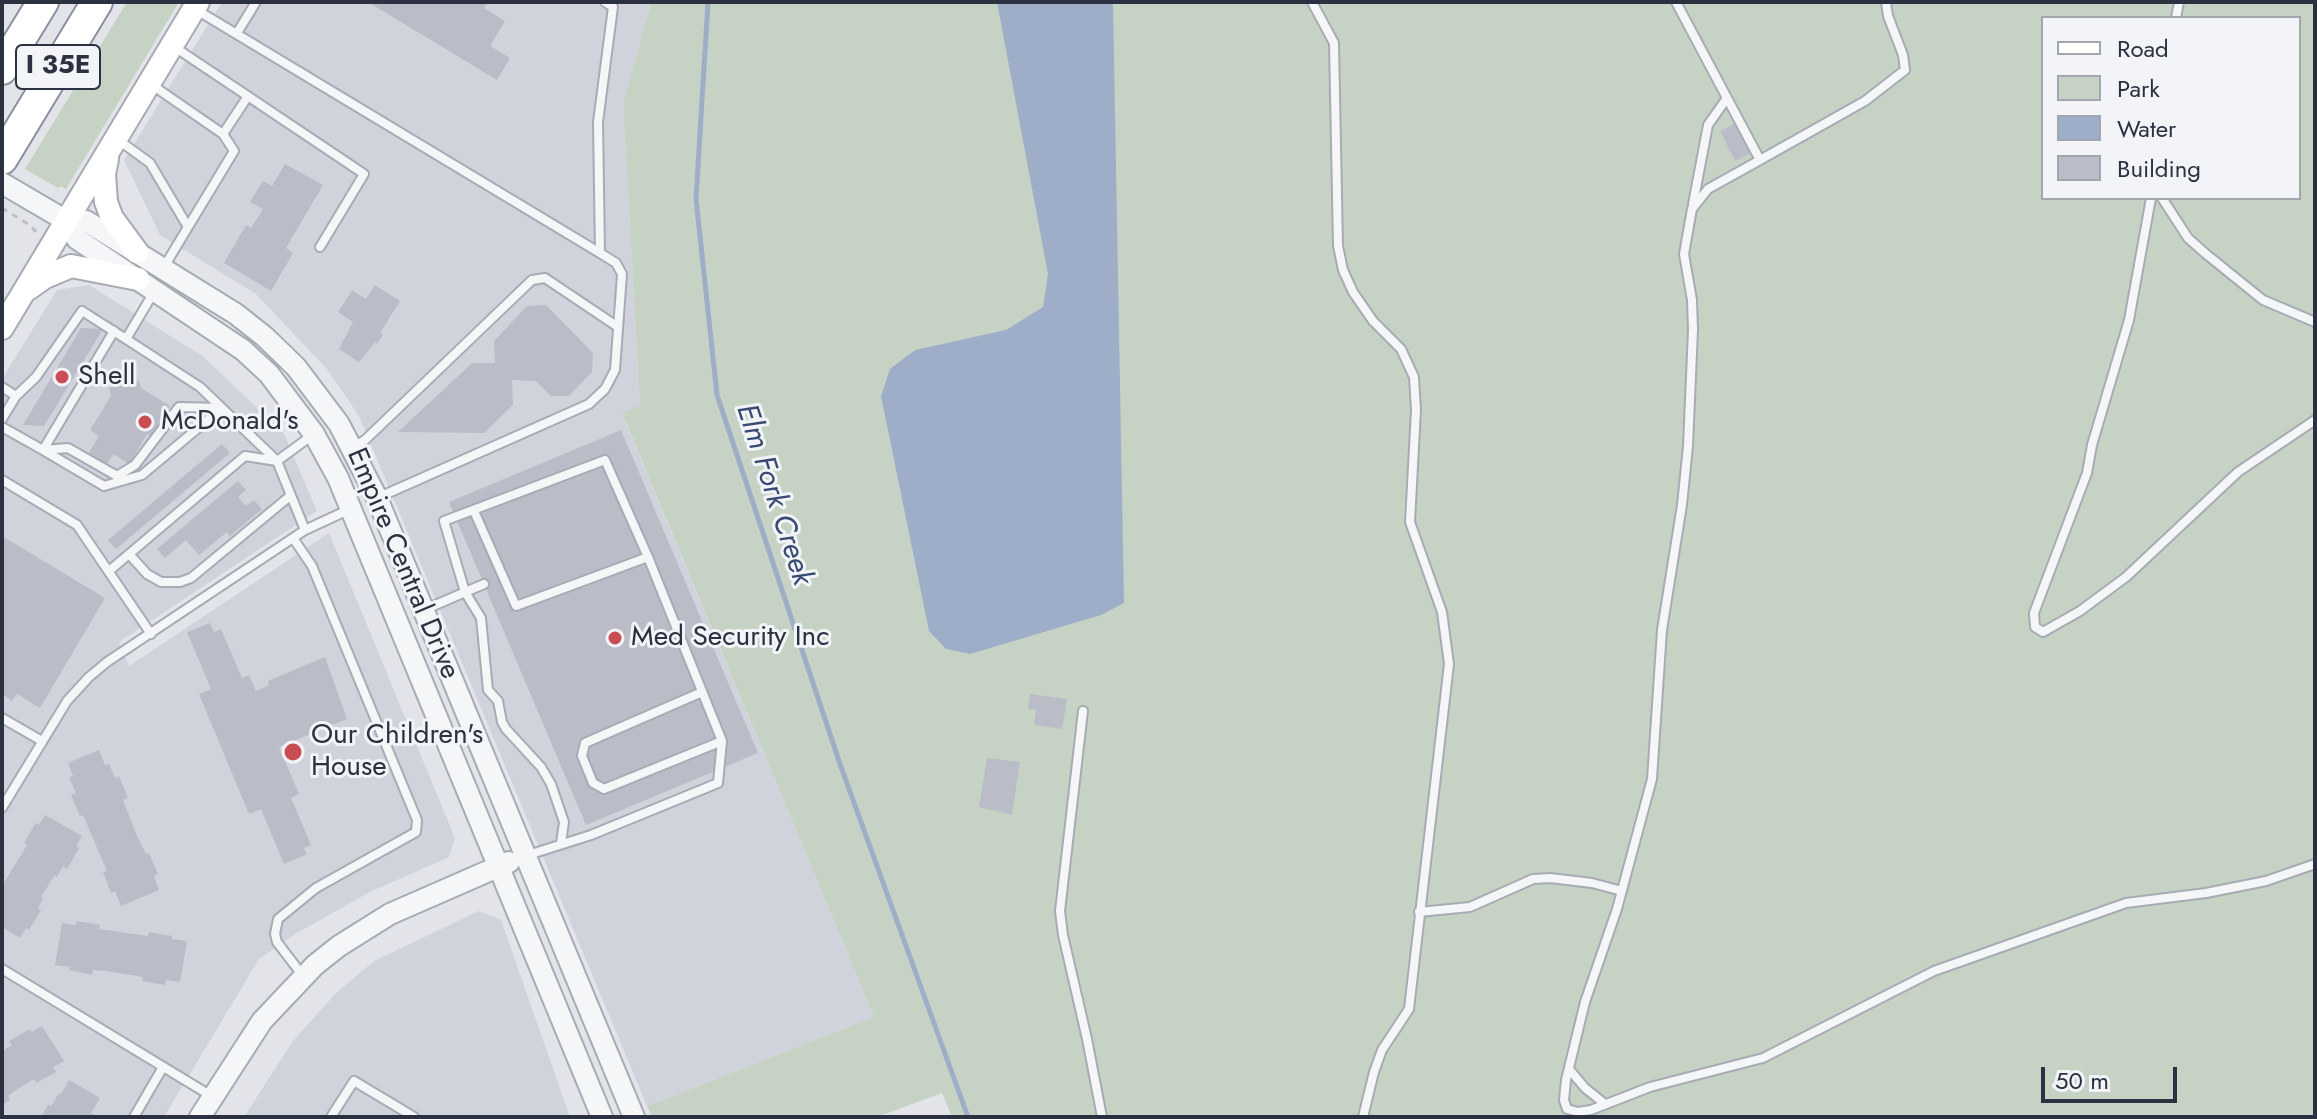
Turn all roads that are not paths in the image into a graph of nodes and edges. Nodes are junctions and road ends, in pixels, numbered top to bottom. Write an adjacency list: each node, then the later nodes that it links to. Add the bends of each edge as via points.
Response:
1 (43, 2): 11 (highway, I 35E)
2 (97, 2): 17 (highway, I 35E)
3 (256, 2): 9 (lane)
4 (605, 2): 27 (lane, via 613,7 598,122)
5 (1312, 2): 71 (lane, via 1334,43 1338,246 1353,292 1401,349 1414,377 1410,522 1442,612 1449,664)
6 (1676, 2): 14 (lane)
7 (1886, 2): 18 (lane, via 1905,70 1865,101)
8 (196, 5): 9 (lane); 10 (main road)
9 (237, 33): 27 (lane)
10 (172, 46): 12 (main road); 13 (lane)
11 (2, 69)
12 (159, 90): 15 (lane); 16 (main road)
13 (248, 96): 15 (lane); 25 (lane, via 364,174)
14 (1727, 98): 18 (lane); 22 (lane, via 1708,125)
15 (223, 134): 24 (lane, via 234,151)
16 (120, 147): 23 (main road); 24 (lane, via 150,163); 26 (main road, via 104,174 106,202)
17 (2, 159)
18 (1760, 160): 22 (lane, via 1708,189)
19 (2, 183): 23 (street, Empire Central Drive)
20 (2151, 200): 40 (lane, via 2129,320 2087,473 2034,613 2035,627 2043,632 2126,577 2238,472)
21 (2163, 200): 31 (lane, via 2188,238 2263,300)
22 (1692, 209): 70 (lane, via 1684,254 1693,330 1682,505 1662,630 1652,779)
23 (65, 220): 26 (street, Empire Central Drive, via 86,221); 29 (street, Empire Central Drive, via 77,239); 30 (main road)
24 (188, 227): 28 (lane)
25 (320, 247)
26 (137, 252): 28 (street, Empire Central Drive)
27 (600, 253): 32 (lane, via 622,274)
28 (164, 268): 43 (street, Empire Central Drive, via 265,337 320,397)
29 (147, 285): 30 (main road, via 71,266); 35 (lane); 42 (street, Empire Central Drive, via 243,350 269,374)
30 (24, 292): 33 (main road)
31 (2315, 322)
32 (618, 327): 43 (lane, via 545,278 532,280); 48 (lane, via 615,370 589,404)
33 (2, 328)
34 (114, 331): 35 (lane); 37 (lane, via 82,311 36,377); 44 (lane)
35 (126, 339): 38 (lane, via 200,387)
36 (2, 387): 37 (lane)
37 (16, 396): 39 (lane)
38 (222, 408): 44 (lane, via 142,475 104,486); 44 (lane, via 179,407 135,465 117,476 68,448); 45 (lane)
39 (2, 419)
40 (2315, 420)
41 (2, 427): 44 (lane)
42 (314, 434): 45 (lane); 49 (street, Empire Central Drive)
43 (353, 447): 48 (street, Empire Central Drive)
44 (43, 450)
45 (277, 461): 47 (lane); 53 (lane, via 245,456)
46 (2, 480): 55 (lane, via 77,525)
47 (290, 496): 51 (lane); 53 (lane, via 180,582 161,582)
48 (377, 498): 49 (street); 58 (street, Empire Central Drive)
49 (351, 509): 51 (lane); 69 (street, Empire Central Drive)
50 (474, 511): 54 (lane, via 516,606); 54 (lane, via 605,460); 57 (lane, via 444,521)
51 (305, 530): 52 (lane)
52 (293, 538): 59 (lane); 73 (lane, via 312,566 417,820 416,832 316,888 278,919 277,942)
53 (129, 554): 55 (lane)
54 (648, 557): 60 (lane)
55 (109, 571): 59 (lane)
56 (484, 584): 57 (lane)
57 (465, 592): 58 (lane); 66 (lane, via 481,618 488,690 498,701 506,729 551,784 564,822)
58 (424, 610): 67 (street, Empire Central Drive)
59 (151, 634): 63 (lane, via 89,677)
60 (702, 692): 64 (lane); 64 (lane, via 585,743 582,756 593,783 604,789)
61 (1083, 711): 84 (lane, via 1060,911)
62 (2, 718): 63 (lane)
63 (42, 741): 65 (lane)
64 (722, 741): 66 (lane, via 718,783)
65 (2, 808)
66 (561, 843): 67 (lane)
67 (525, 856): 69 (street); 83 (street, Empire Central Drive)
68 (2315, 864): 77 (lane, via 2266,881 2126,903 1934,971 1763,1058)
69 (499, 866): 73 (street, via 390,914); 82 (street, Empire Central Drive)
70 (1622, 891): 71 (lane, via 1533,879 1470,907); 75 (lane)
71 (1419, 912): 85 (lane, via 1409,1009 1382,1050)
72 (2, 969): 74 (lane)
73 (303, 976): 76 (street, via 262,1021)
74 (163, 1067): 76 (lane); 78 (lane)
75 (1569, 1069): 77 (lane); 77 (lane, via 1567,1109 1578,1112)
76 (213, 1097): 79 (street)
77 (1605, 1104)
78 (134, 1117)
79 (200, 1117)
80 (331, 1117): 81 (lane, via 354,1081)
81 (414, 1117)
82 (602, 1117)
83 (634, 1117)
84 (1102, 1117)
85 (1363, 1117)

